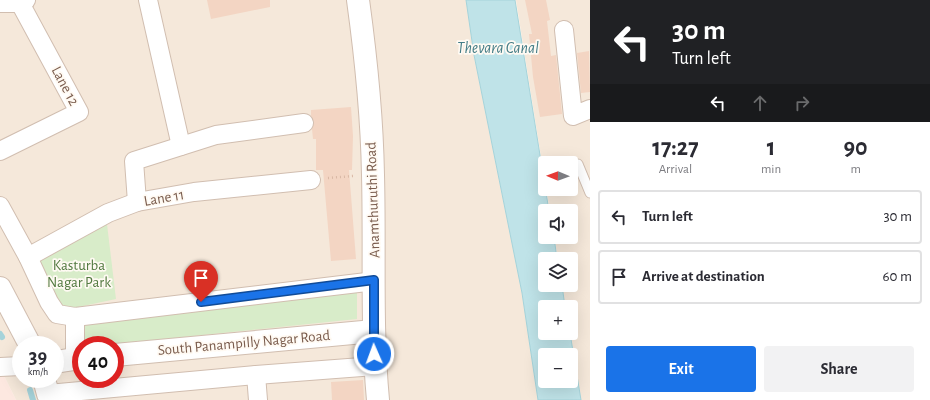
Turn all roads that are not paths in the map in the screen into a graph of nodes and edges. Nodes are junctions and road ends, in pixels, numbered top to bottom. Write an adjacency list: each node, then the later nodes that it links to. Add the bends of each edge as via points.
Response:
1 (148, 0): 8 (street)
2 (358, 0): 16 (street, Anamthuruthi Road, via 364,42 373,173)
3 (23, 1): 4 (street); 9 (street, Lane 12, via 79,112)
4 (0, 3)
5 (564, 30): 6 (street, via 573,116)
6 (590, 109)
7 (304, 123): 8 (street, via 216,135)
8 (180, 146): 13 (street, via 134,161)
9 (0, 151)
10 (578, 164): 12 (lane)
11 (311, 180): 13 (street, Lane 11, via 194,192)
12 (590, 193)
13 (137, 202): 15 (street, Lane 11, via 108,213)
14 (0, 206): 15 (street)
15 (28, 257): 18 (street, via 57,314)
16 (374, 280): 18 (street); 19 (street, Anamthuruthi Road)
17 (0, 288): 20 (street)
18 (75, 318): 22 (street)
19 (374, 331): 21 (street, South Panampilly Nagar Road); 24 (street, Anamthuruthi Road)
20 (25, 336)
21 (124, 354)
22 (70, 360)
23 (12, 366): 25 (street)
24 (375, 366): 26 (street); 30 (street, Anamthuruthi Road)
25 (0, 367)
26 (256, 374): 28 (street); 29 (street)
27 (47, 391): 28 (street)
28 (156, 392)
29 (258, 400)
30 (378, 400)

